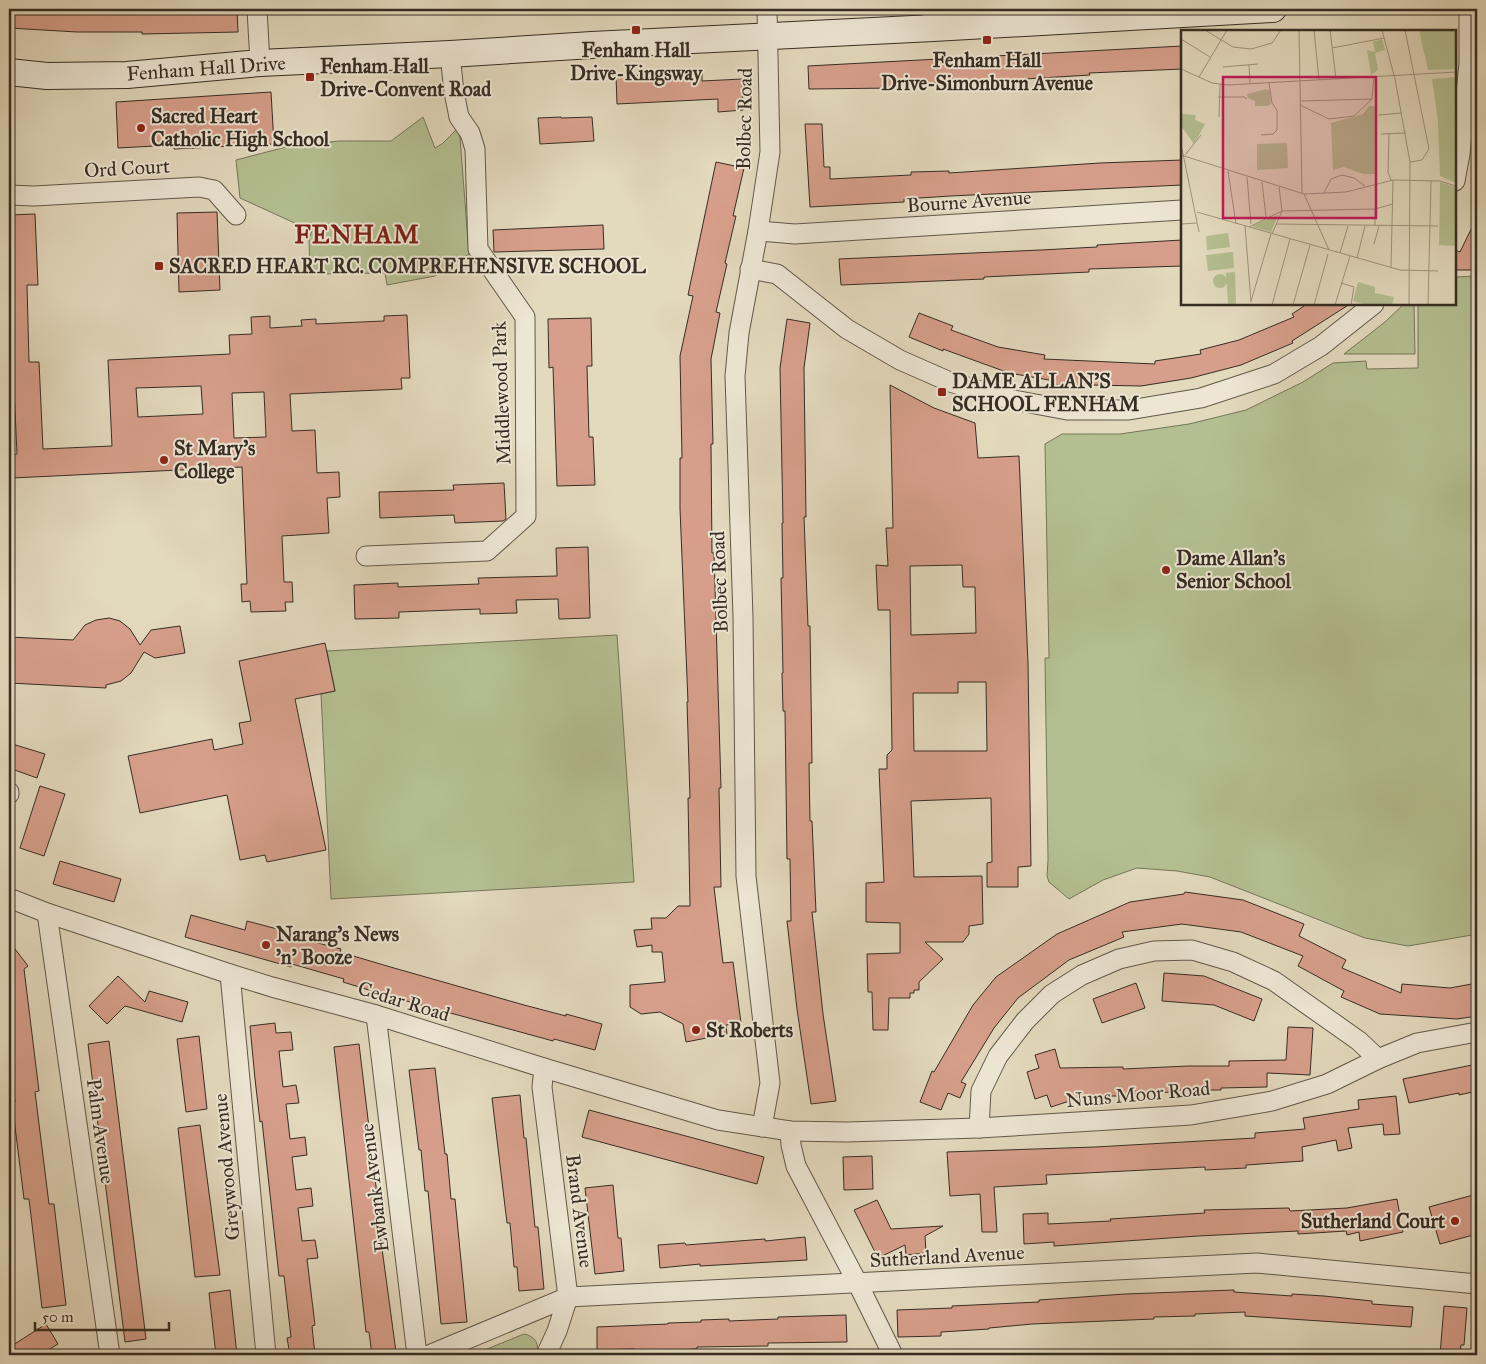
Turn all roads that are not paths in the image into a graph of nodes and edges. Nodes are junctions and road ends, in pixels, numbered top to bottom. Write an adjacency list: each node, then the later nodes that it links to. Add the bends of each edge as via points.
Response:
1 (257, 9): 9 (street)
2 (766, 9): 7 (street, Bolbec Road)
3 (1266, 9): 5 (street, Fenham Hall Drive)
4 (1469, 9): 11 (street, via 1469,63)
5 (1096, 13): 6 (street, Fenham Hall Drive)
6 (933, 18): 7 (street, Fenham Hall Drive)
7 (767, 36): 8 (street, Fenham Hall Drive); 15 (street, Bolbec Road, via 770,152)
8 (450, 54): 9 (street, Fenham Hall Drive); 18 (street, Middlewood Park, via 459,117 470,132 474,150 478,249 525,317 526,516 487,551)
9 (260, 63): 10 (street, Fenham Hall Drive, via 126,75 47,76)
10 (9, 72)
11 (1456, 176)
12 (9, 195): 14 (street, Ord Court, via 199,187 214,190)
13 (1181, 210): 15 (street, Bourne Avenue, via 795,234)
14 (236, 215)
15 (758, 231): 16 (street, Bolbec Road)
16 (750, 269): 17 (street, via 777,274 847,329 900,360 950,382 1033,405 1066,410 1129,410 1201,398 1274,374 1321,346); 26 (street, Bolbec Road, via 735,376 743,617 746,876 770,1083)
17 (1373, 305)
18 (366, 556)
19 (9, 898): 20 (street, Cedar Road)
20 (47, 913): 21 (street, Cedar Road); 32 (street, Palm Avenue)
21 (230, 974): 22 (street, Cedar Road); 33 (street, Greywood Avenue)
22 (376, 1015): 25 (street, Cedar Road); 34 (street, Ewbank Avenue)
23 (1477, 1032): 24 (street, Nuns Moor Road, via 1418,1043)
24 (1378, 1059): 27 (street, Nuns Moor Road, via 1327,1084 1272,1101 1191,1115); 27 (street, via 1359,1041 1274,981 1233,962 1192,950 1154,951 1119,959 1082,975 1052,994 998,1056 980,1091)
25 (544, 1068): 26 (street, Cedar Road, via 718,1120); 31 (street, Brand Avenue, via 542,1087)
26 (762, 1127): 28 (street, Cedar Road)
27 (979, 1128): 28 (street, Nuns Moor Road)
28 (790, 1131): 29 (street, via 796,1166)
29 (857, 1282): 30 (street, Sutherland Avenue, via 1257,1264); 31 (street, Sutherland Avenue); 37 (street)
30 (1477, 1284)
31 (568, 1298): 35 (street, Sutherland Avenue); 36 (street, Brand Avenue)
32 (110, 1355)
33 (266, 1355)
34 (417, 1355)
35 (429, 1355)
36 (546, 1355)
37 (893, 1355)

